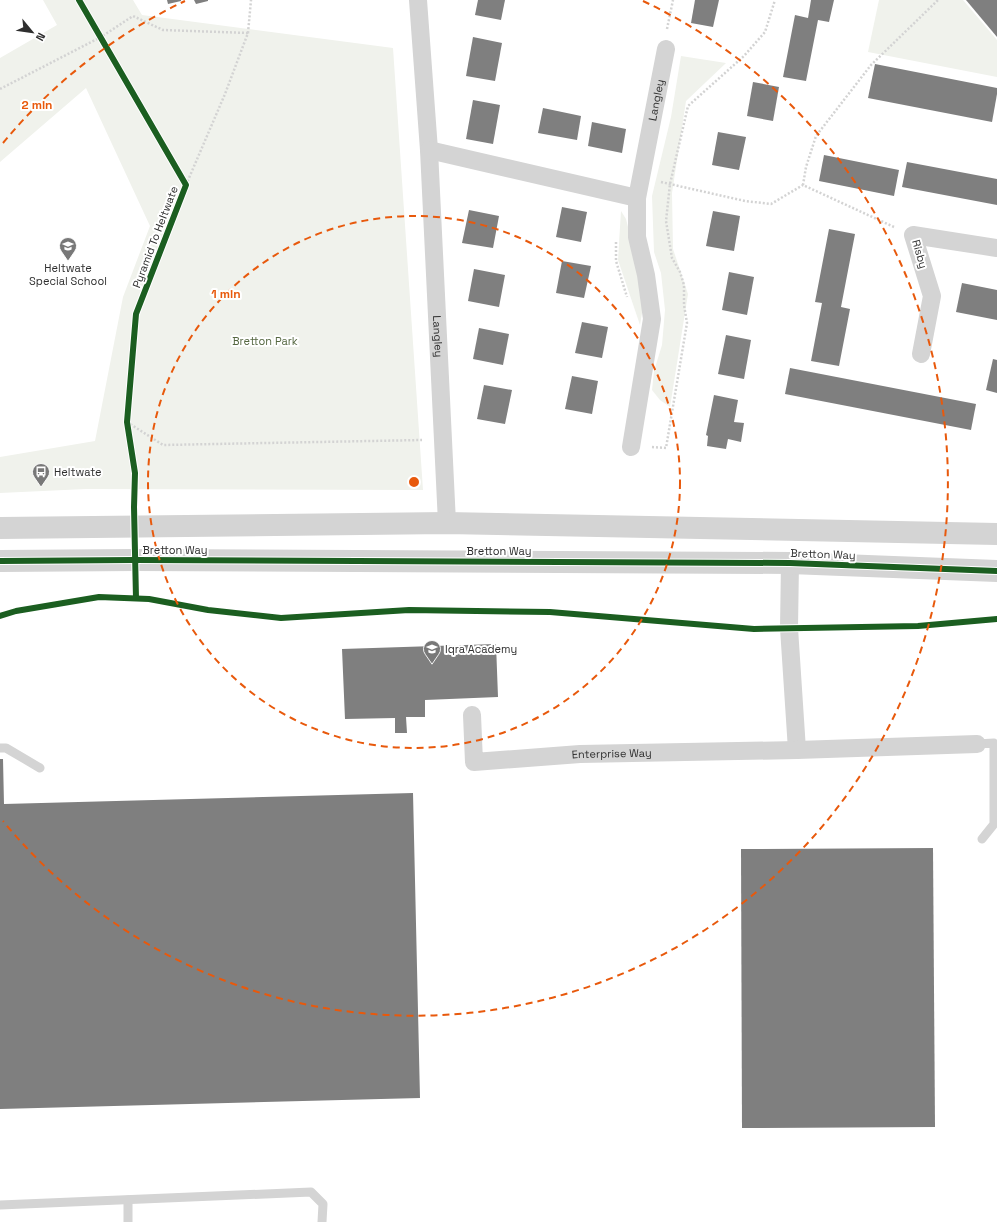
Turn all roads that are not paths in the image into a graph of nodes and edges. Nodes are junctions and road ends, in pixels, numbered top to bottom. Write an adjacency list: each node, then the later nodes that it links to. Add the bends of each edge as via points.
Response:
1 (418, 0): 3 (street, Langley)
2 (666, 49): 4 (street, Langley)
3 (429, 150): 4 (street); 8 (street, Langley)
4 (637, 198): 7 (street, Langley, via 637,237 646,275 652,319)
5 (997, 248): 6 (street, Risby, via 913,236 932,296)
6 (922, 354)
7 (631, 447)
8 (448, 523): 9 (street, Bretton Way); 10 (street, Bretton Way)
9 (0, 528)
10 (997, 534)
11 (0, 561): 12 (street, Bretton Way)
12 (790, 563): 13 (street, Bretton Way); 17 (street, via 789,628)
13 (997, 571)
14 (472, 715): 17 (street, Enterprise Way, via 474,762 580,754)
15 (989, 743): 17 (street, Enterprise Way); 19 (lane, via 994,824)
16 (0, 748): 18 (lane, via 6,748)
17 (797, 750)
18 (40, 768)
19 (982, 839)
20 (128, 1200): 21 (lane); 22 (lane); 23 (lane, via 312,1192 323,1204)
21 (0, 1205)
22 (128, 1222)
23 (322, 1222)

